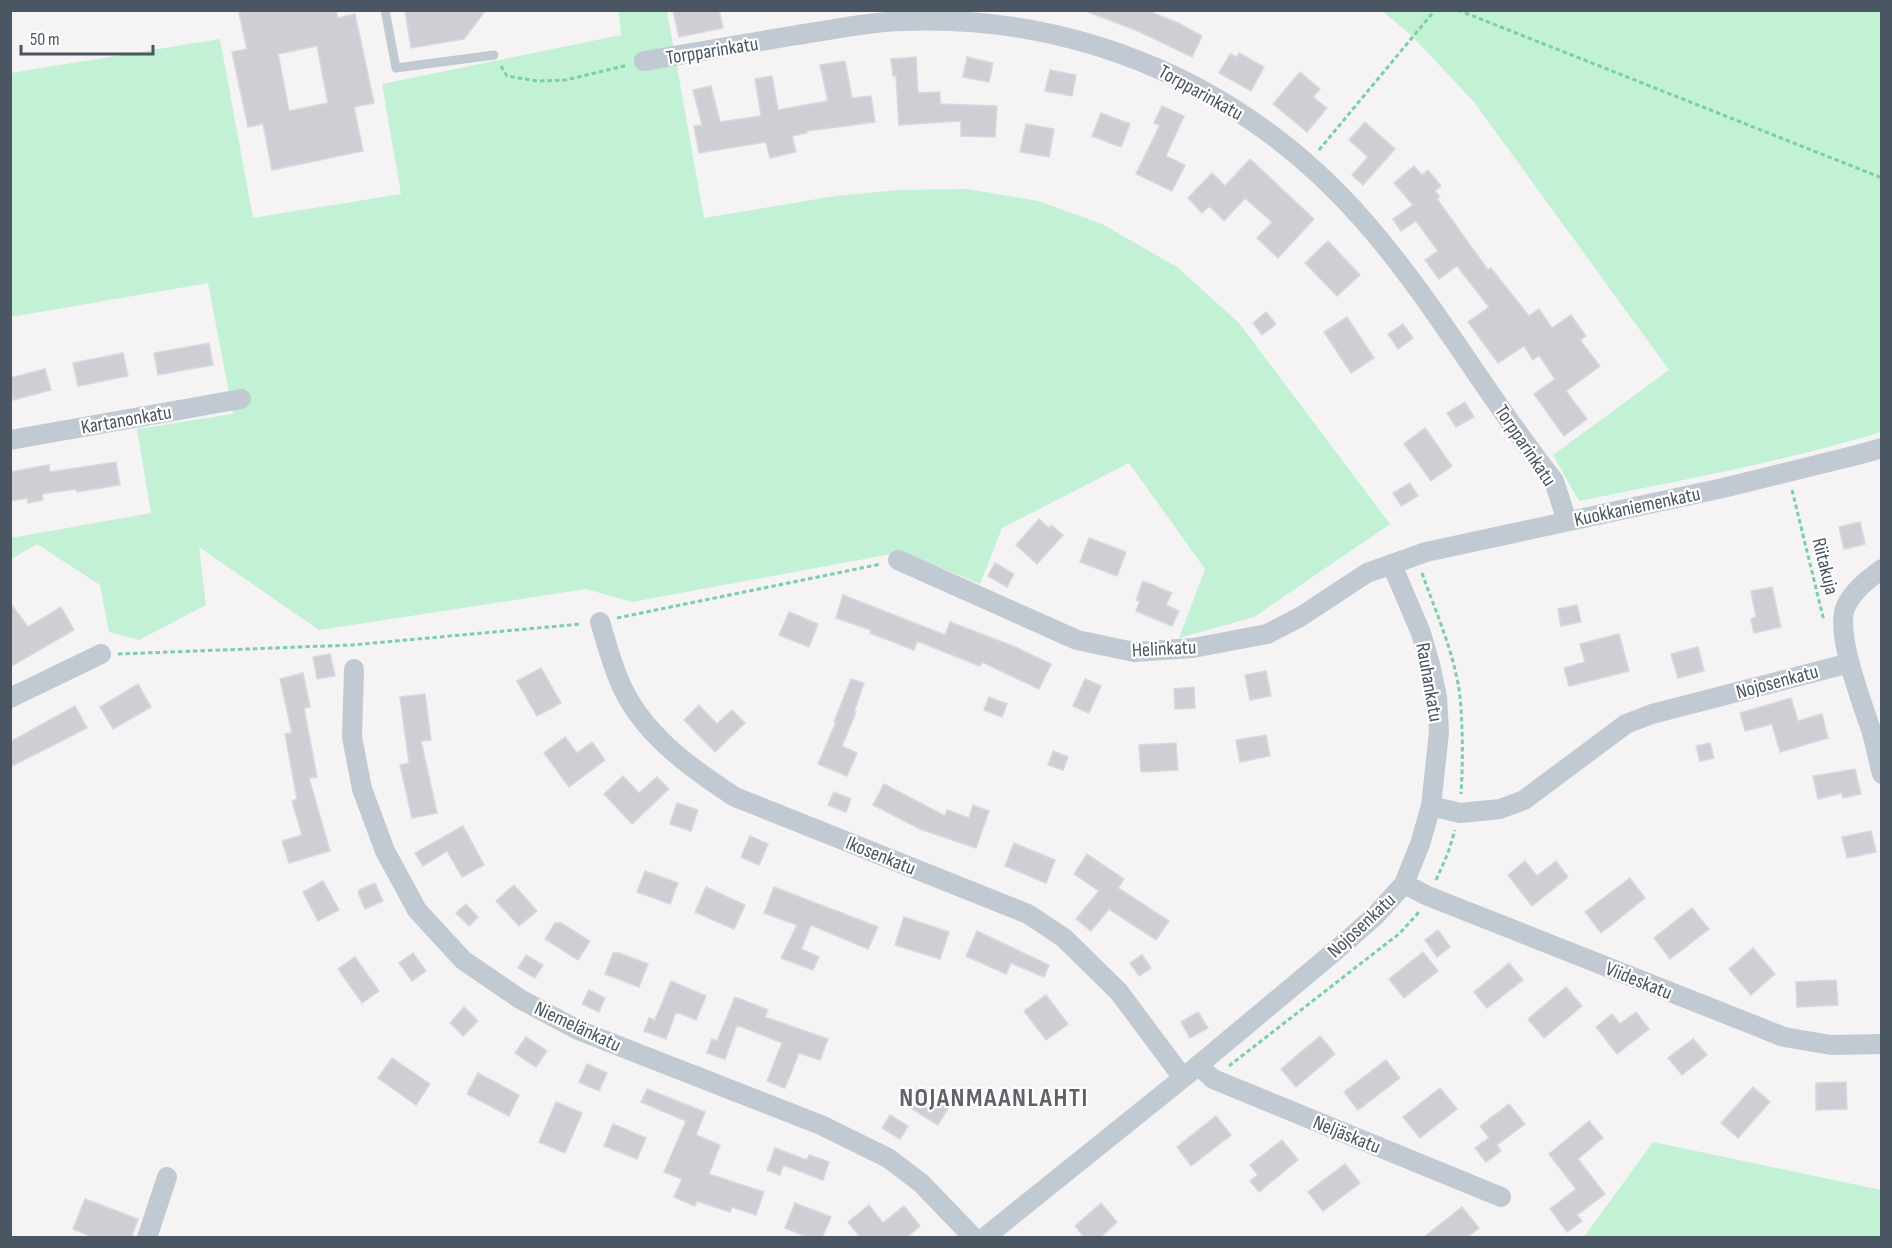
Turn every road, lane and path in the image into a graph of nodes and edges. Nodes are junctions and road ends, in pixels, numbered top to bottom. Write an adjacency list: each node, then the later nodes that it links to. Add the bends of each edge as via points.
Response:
1 (385, 10): 4 (lane, via 396,68)
2 (1435, 10): 6 (path)
3 (1458, 10): 7 (path)
4 (494, 55): 5 (path, via 507,76 537,81 566,80)
5 (644, 61): 6 (street, Torpparinkatu, via 900,21 949,21 1052,33 1106,48 1203,90 1241,112)
6 (1307, 164): 12 (street, Torpparinkatu, via 1364,221 1400,265 1554,482)
7 (1881, 178)
8 (241, 399): 9 (street, Kartanonkatu)
9 (10, 440)
10 (1881, 448): 11 (street, Kuokkaniemenkatu)
11 (1787, 472): 12 (street, Kuokkaniemenkatu); 17 (path, Riitakuja)
12 (1567, 521): 13 (street, Kuokkaniemenkatu)
13 (1416, 556): 15 (street, Kuokkaniemenkatu); 26 (path, via 1452,659 1460,696)
14 (898, 560): 15 (street, Helinkatu, via 1077,640 1134,652 1193,648 1267,634 1367,573); 18 (path)
15 (1392, 565): 25 (street, Rauhankatu, via 1420,633 1437,698 1439,732)
16 (1881, 569): 20 (street, via 1861,584 1845,607 1843,630)
17 (1824, 621)
18 (600, 622): 19 (path, via 352,645); 31 (street, Ikosenkatu, via 619,681 639,716 697,772 735,797 1028,914 1064,939 1119,992)
19 (101, 654): 22 (street)
20 (1850, 663): 23 (street); 26 (street, Nojosenkatu, via 1626,724 1524,800 1500,809)
21 (354, 669): 36 (street, Niemelänkatu, via 352,737 362,789 381,841 417,910 463,960 520,999 578,1030 821,1125 888,1158 921,1183)
22 (10, 698)
23 (1877, 735): 24 (street)
24 (1881, 774)
25 (1431, 806): 26 (street, Nojosenkatu); 27 (street, Nojosenkatu)
26 (1460, 813): 28 (path, via 1448,854)
27 (1404, 884): 28 (street, Viideskatu); 30 (street, Nojosenkatu, via 1367,923)
28 (1428, 896): 29 (street, Viideskatu, via 1785,1037 1831,1045); 32 (path, via 1400,933)
29 (1881, 1044)
30 (1198, 1065): 31 (street, Nojosenkatu); 32 (street, Neljäskatu)
31 (1183, 1078): 37 (street, Nojosenkatu)
32 (1213, 1079): 34 (street, Neljäskatu)
33 (167, 1178): 35 (street)
34 (1501, 1197)
35 (147, 1238)
36 (974, 1238)
37 (984, 1238)

